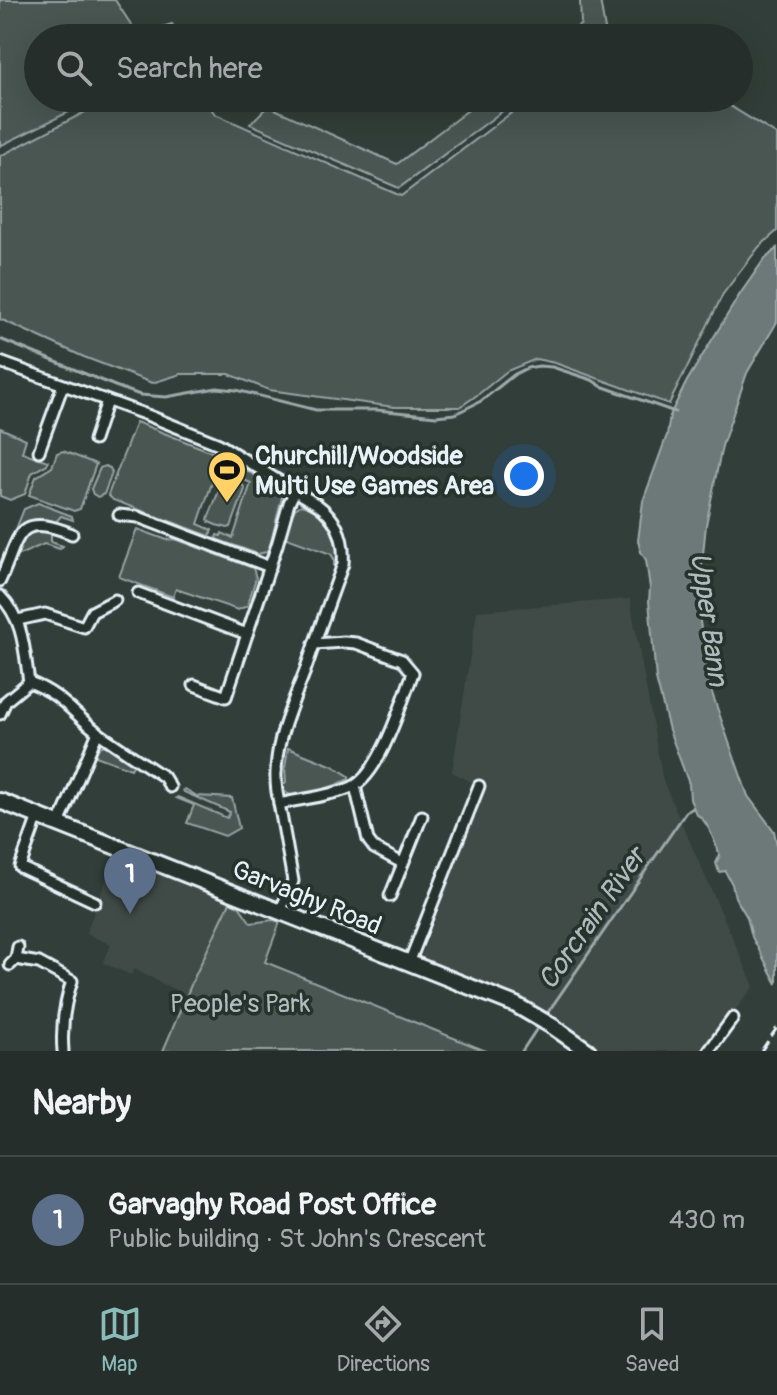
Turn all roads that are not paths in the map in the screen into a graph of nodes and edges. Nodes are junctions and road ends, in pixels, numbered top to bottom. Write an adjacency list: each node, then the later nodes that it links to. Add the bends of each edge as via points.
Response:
1 (0, 363): 2 (street)
2 (63, 385): 3 (street); 5 (street)
3 (107, 401): 4 (street); 6 (street, via 219,444)
4 (94, 440)
5 (39, 451)
6 (295, 491): 9 (street); 16 (street, via 331,515 344,548)
7 (119, 515): 9 (street, via 138,517)
8 (72, 534): 10 (street, via 29,526 21,532)
9 (270, 567): 15 (street)
10 (0, 581)
11 (138, 593): 15 (street)
12 (0, 596): 14 (street)
13 (115, 600): 14 (street, via 92,612 84,627 45,614)
14 (18, 620): 17 (street)
15 (247, 634): 18 (street, via 226,697)
16 (314, 644): 21 (street, via 356,643 402,660 413,673 382,754); 25 (street, via 279,744)
17 (29, 682): 19 (street, via 6,701); 20 (street, via 59,697)
18 (194, 685)
19 (0, 714)
20 (98, 732): 23 (street, via 164,777); 28 (street)
21 (355, 786): 25 (street); 29 (street, via 368,840)
22 (479, 786): 34 (street)
23 (170, 787)
24 (0, 801): 26 (main road, Garvaghy Road)
25 (279, 804): 32 (street, via 293,881)
26 (38, 816): 28 (main road, Garvaghy Road); 31 (street, via 20,867)
27 (422, 816): 29 (street)
28 (59, 824): 32 (main road, Garvaghy Road)
29 (402, 863): 30 (street)
30 (390, 896)
31 (95, 902)
32 (280, 912): 34 (main road, Garvaghy Road)
33 (18, 947): 36 (street, via 13,962 39,963 72,981 62,1020)
34 (409, 963): 37 (main road, Garvaghy Road, via 534,1014)
35 (733, 1018): 38 (street)
36 (63, 1051)
37 (588, 1051)
38 (709, 1051)

